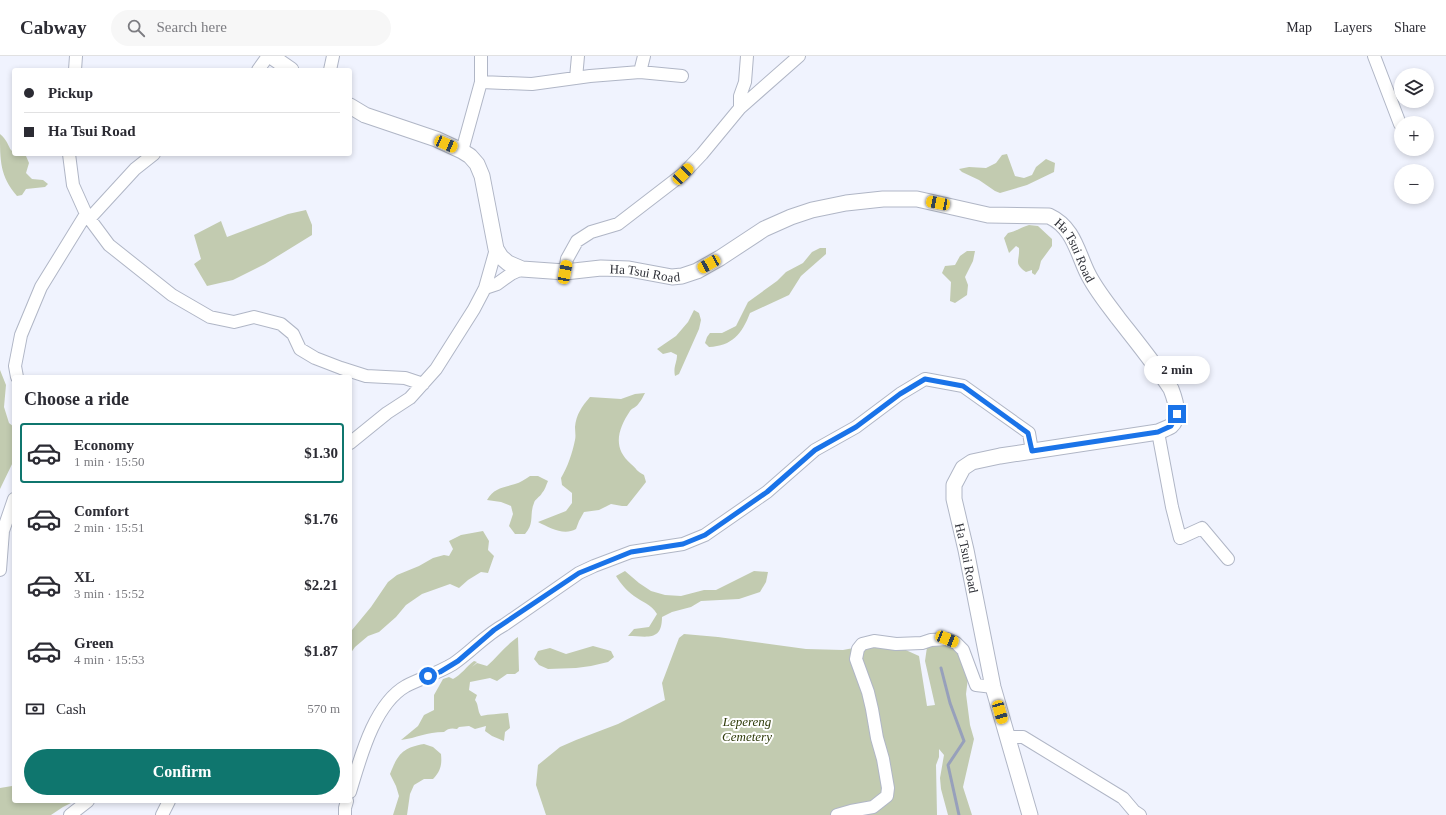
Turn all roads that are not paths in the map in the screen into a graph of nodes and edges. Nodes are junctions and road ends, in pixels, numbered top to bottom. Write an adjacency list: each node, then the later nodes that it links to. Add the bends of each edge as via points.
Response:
1 (76, 56): 10 (street)
2 (270, 56): 11 (street); 12 (street)
3 (333, 56): 13 (street)
4 (481, 56): 17 (street)
5 (578, 56): 16 (street)
6 (644, 56): 14 (street)
7 (747, 56): 19 (street)
8 (799, 56): 19 (street)
9 (1374, 56): 20 (street)
10 (75, 68)
11 (260, 68)
12 (288, 68)
13 (330, 68)
14 (640, 72): 15 (street); 16 (street)
15 (682, 76)
16 (576, 78): 17 (street, via 532,84)
17 (481, 82): 21 (street)
18 (352, 107): 21 (street, via 365,115)
19 (740, 108): 27 (street, via 683,174 618,224 591,232 577,241 567,258)
20 (1397, 116)
21 (462, 151): 25 (street, via 477,164 482,176)
22 (69, 156): 24 (street, via 73,186)
23 (151, 156): 24 (street)
24 (88, 216): 29 (street, via 41,287 21,335 15,366); 30 (street, via 109,244 136,268 172,295 210,317 234,322 254,318 281,324 293,334 300,349 315,358 366,376 405,378)
25 (496, 249): 26 (street, Ha Tsui Road, via 508,263); 28 (street)
26 (522, 269): 27 (street, Ha Tsui Road); 28 (street)
27 (565, 272): 31 (street, Ha Tsui Road, via 621,268 672,277 682,276 703,268 764,229 791,217 854,202 917,199 988,215 1049,216 1066,227 1088,274 1102,296 1171,389 1176,400 1177,414 1171,426)
28 (485, 288): 30 (street, via 450,349)
29 (17, 375)
30 (423, 384): 32 (street, via 410,398)
31 (1158, 432): 33 (street, Ha Tsui Road); 35 (street, via 1180,538 1202,528)
32 (352, 441)
33 (1032, 451): 37 (street, Ha Tsui Road, via 972,462 963,468 954,485 954,499); 39 (street, via 1028,433 963,386 925,379 856,427 815,450 767,492 705,535 683,544 631,552 579,573 494,630 458,661 396,693 380,713 362,751)
34 (12, 504): 36 (street, via 2,531)
35 (1228, 559)
36 (0, 570)
37 (993, 686): 38 (street, Ha Tsui Road); 46 (street, via 976,686 963,650 947,639 922,643 896,644 874,641 862,644 856,659 868,692 884,760 887,796 874,807)
38 (1008, 737): 47 (street, Ha Tsui Road); 48 (street, via 1023,737 1123,798)
39 (352, 785)
40 (85, 803): 43 (street)
41 (168, 803): 44 (street)
42 (346, 803): 45 (street)
43 (70, 815)
44 (162, 815)
45 (345, 815)
46 (837, 815)
47 (1030, 815)
48 (1140, 815)

